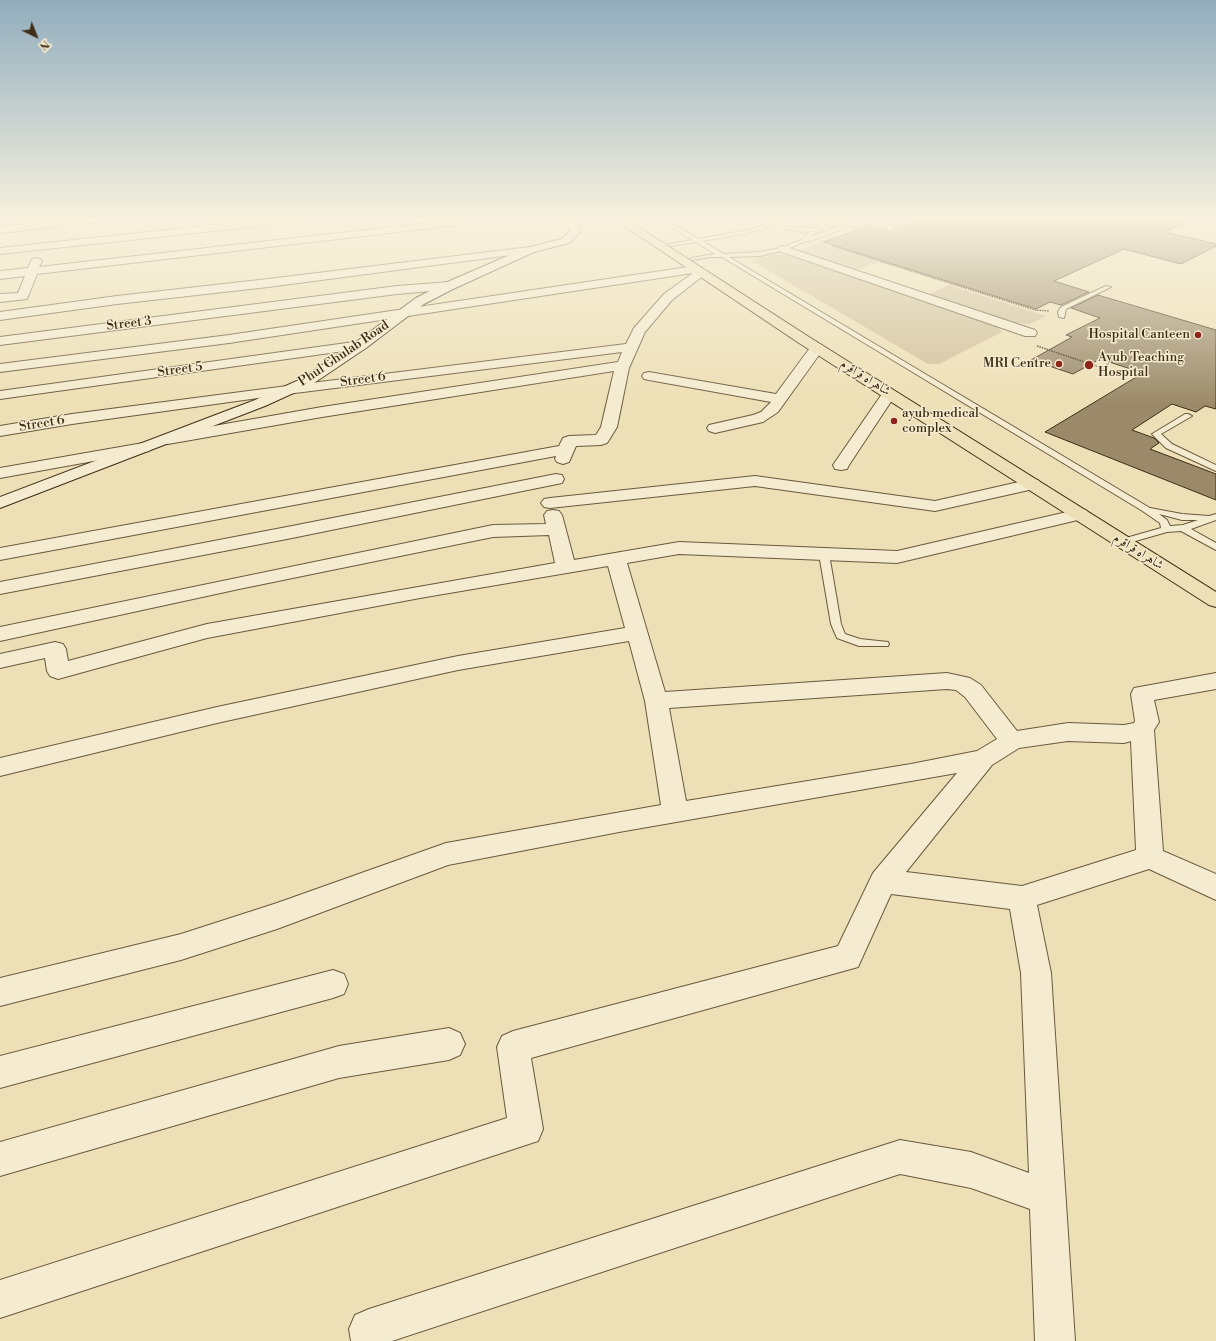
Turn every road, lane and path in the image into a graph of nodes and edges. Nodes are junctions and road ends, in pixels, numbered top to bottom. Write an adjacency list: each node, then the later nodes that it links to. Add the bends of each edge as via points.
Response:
1 (28, 280): 13 (street, via 23,296)
2 (295, 280): 17 (street)
3 (463, 280): 11 (street, Phul Ghulab Road)
4 (617, 280): 15 (street)
5 (684, 280): 22 (street, via 639,330)
6 (715, 280): 23 (highway, شاہراہ قراقرم)
7 (717, 280): 55 (highway, شاہراہ قراقرم)
8 (763, 280): 47 (lane)
9 (871, 280): 19 (street)
10 (939, 280): 16 (path, via 1035,310)
11 (449, 286): 14 (street, Phul Ghulab Road); 20 (street, Street 3, via 397,290)
12 (1108, 287): 16 (lane, via 1064,308)
13 (0, 298)
14 (420, 301): 15 (street, Phul Ghulab Road); 18 (street, via 282,316)
15 (402, 314): 21 (street, Phul Ghulab Road); 27 (street)
16 (1062, 314)
17 (0, 316)
18 (173, 332)
19 (1031, 339): 28 (path)
20 (0, 341)
21 (361, 345): 30 (street, Phul Ghulab Road, via 306,382); 32 (street, Street 5)
22 (632, 346): 26 (street); 30 (street, Street 6)
23 (817, 348): 31 (highway, شاہراہ قراقرم); 34 (street)
24 (24, 352): 25 (street)
25 (0, 356)
26 (624, 365): 39 (street); 41 (street, via 609,428 601,440 569,441)
27 (0, 368)
28 (1108, 370)
29 (649, 376): 34 (street)
30 (287, 390): 33 (street, Street 6); 39 (street, Phul Ghulab Road)
31 (889, 394): 42 (street); 46 (highway, شاہراہ قراقرم)
32 (0, 395)
33 (221, 399): 36 (street, via 223,387); 38 (street, Street 6)
34 (781, 399): 37 (street, via 773,409 758,419)
35 (1188, 416): 43 (lane, via 1156,434 1169,446)
36 (0, 419)
37 (715, 428)
38 (0, 431)
39 (168, 439): 40 (street, Phul Ghulab Road)
40 (143, 448): 44 (street); 48 (street, Phul Ghulab Road)
41 (566, 449): 45 (street); 58 (street)
42 (841, 465)
43 (1216, 468)
44 (0, 473)
45 (556, 479): 49 (street); 63 (street)
46 (1032, 484): 49 (street, via 935,506 755,481); 50 (highway, شاہراہ قراقرم)
47 (1135, 502): 51 (lane, via 1165,514); 52 (lane, via 1156,515 1164,522)
48 (0, 503)
49 (550, 503): 54 (street)
50 (1080, 514): 56 (highway, شاہراہ قراقرم); 59 (street, via 897,557)
51 (1215, 518): 53 (lane)
52 (1166, 528): 53 (lane); 55 (lane)
53 (1183, 528): 57 (lane)
54 (557, 529): 61 (street); 66 (street, via 493,531)
55 (1139, 536): 56 (lane); 62 (highway, شاہراہ قراقرم)
56 (1122, 542): 64 (highway, شاہراہ قراقرم)
57 (1216, 547)
58 (0, 554)
59 (824, 554): 60 (street, via 679,548); 67 (lane, via 836,624 841,636 859,642)
60 (616, 559): 61 (street); 65 (street)
61 (566, 567): 68 (street, via 207,631 58,671 55,649)
62 (1216, 585)
63 (0, 588)
64 (1216, 601)
65 (637, 633): 70 (street); 74 (street, via 458,663 217,715)
66 (0, 634)
67 (884, 644)
68 (0, 661)
69 (1216, 681): 71 (street, via 1142,694 1147,722)
70 (656, 701): 72 (street, via 947,681 962,683 973,691); 75 (street)
71 (1142, 729): 72 (street, via 1124,734 1068,732); 76 (street)
72 (1012, 741): 73 (street)
73 (983, 759): 75 (street); 77 (street)
74 (0, 767)
75 (675, 812): 81 (street, via 446,854 277,916 181,947)
76 (1150, 857): 78 (street); 79 (street)
77 (883, 881): 79 (street); 86 (street, via 848,957 513,1047 526,1129)
78 (1216, 888)
79 (1022, 898): 85 (street, via 1036,973)
80 (333, 984): 83 (street)
81 (0, 992)
82 (449, 1044): 84 (street, via 339,1062)
83 (0, 1072)
84 (0, 1159)
85 (1048, 1198): 87 (street, via 971,1170 900,1157 369,1329); 88 (street)
86 (0, 1299)
87 (371, 1341)
88 (1056, 1341)

